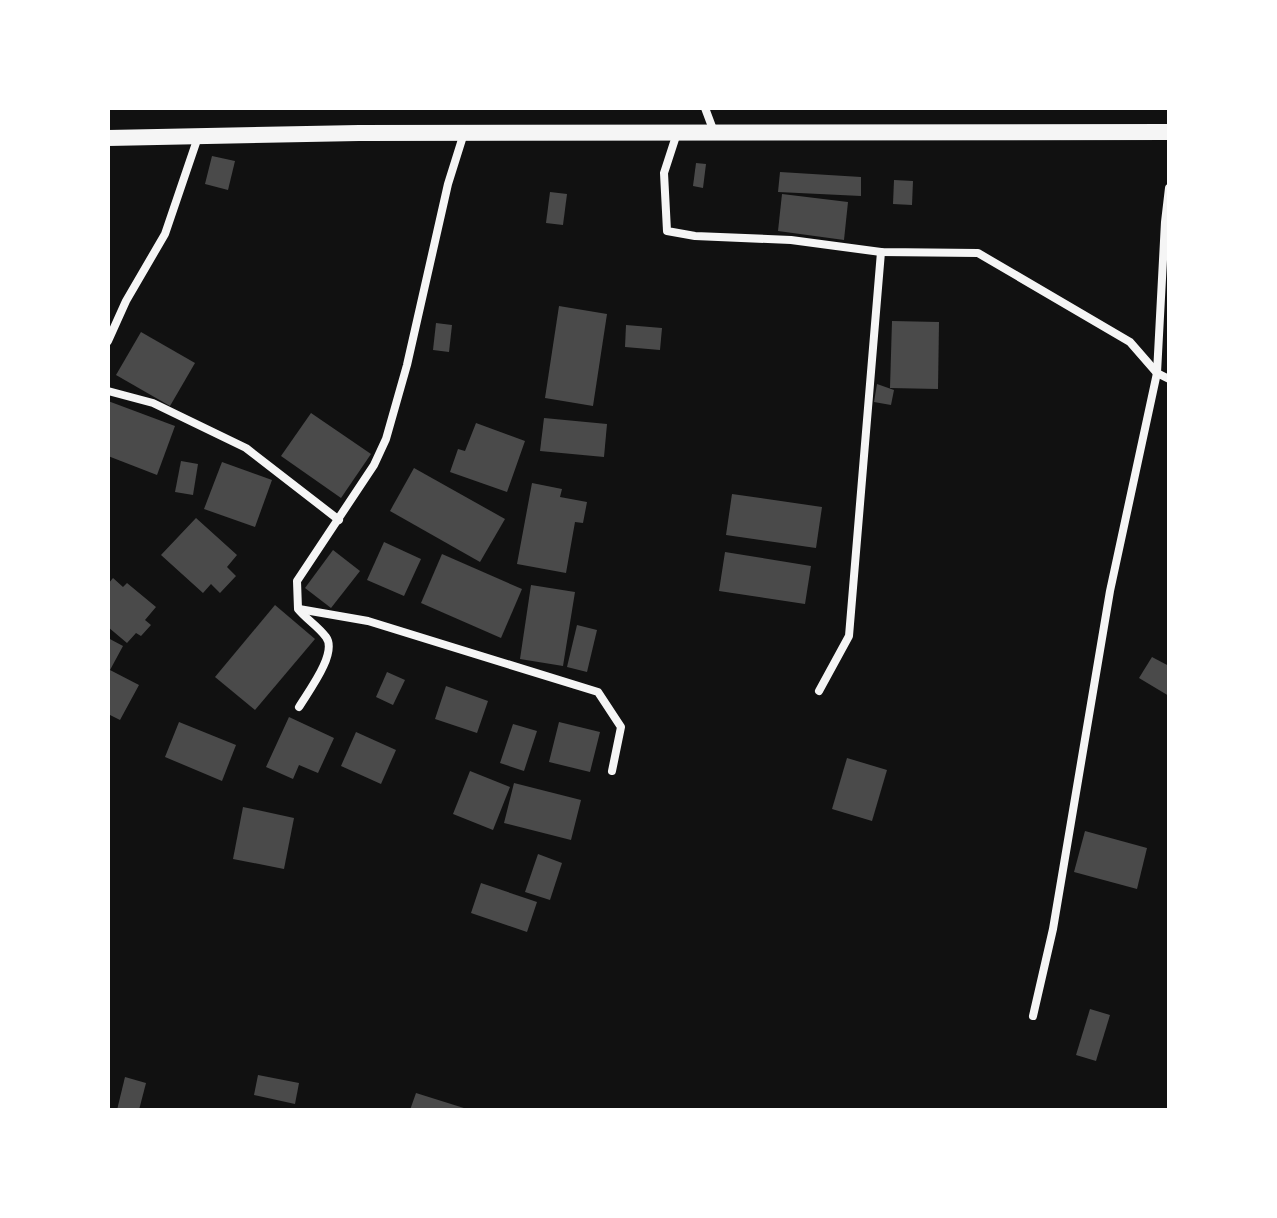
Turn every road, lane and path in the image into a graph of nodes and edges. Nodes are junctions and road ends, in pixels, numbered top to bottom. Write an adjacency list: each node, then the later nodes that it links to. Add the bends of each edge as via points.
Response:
1 (705, 108): 3 (street)
2 (678, 132): 3 (main road); 5 (main road); 9 (street, via 664,173 667,231)
3 (714, 132): 4 (main road)
4 (1169, 132)
5 (464, 133): 6 (main road); 14 (street, via 386,439)
6 (199, 136): 7 (main road); 10 (street, via 165,234)
7 (108, 138)
8 (1169, 188): 11 (street)
9 (881, 252): 11 (street, via 978,253 1130,342); 16 (street, via 849,636)
10 (108, 341)
11 (1157, 373): 12 (street); 19 (street, via 1110,591 1053,929)
12 (1169, 379)
13 (108, 391): 14 (street, via 153,403 246,448)
14 (339, 520): 15 (street, via 297,581)
15 (298, 609): 17 (street, via 326,636 330,647); 18 (street, via 368,621 598,692 621,727)
16 (819, 691)
17 (299, 707)
18 (612, 771)
19 (1033, 1016)

